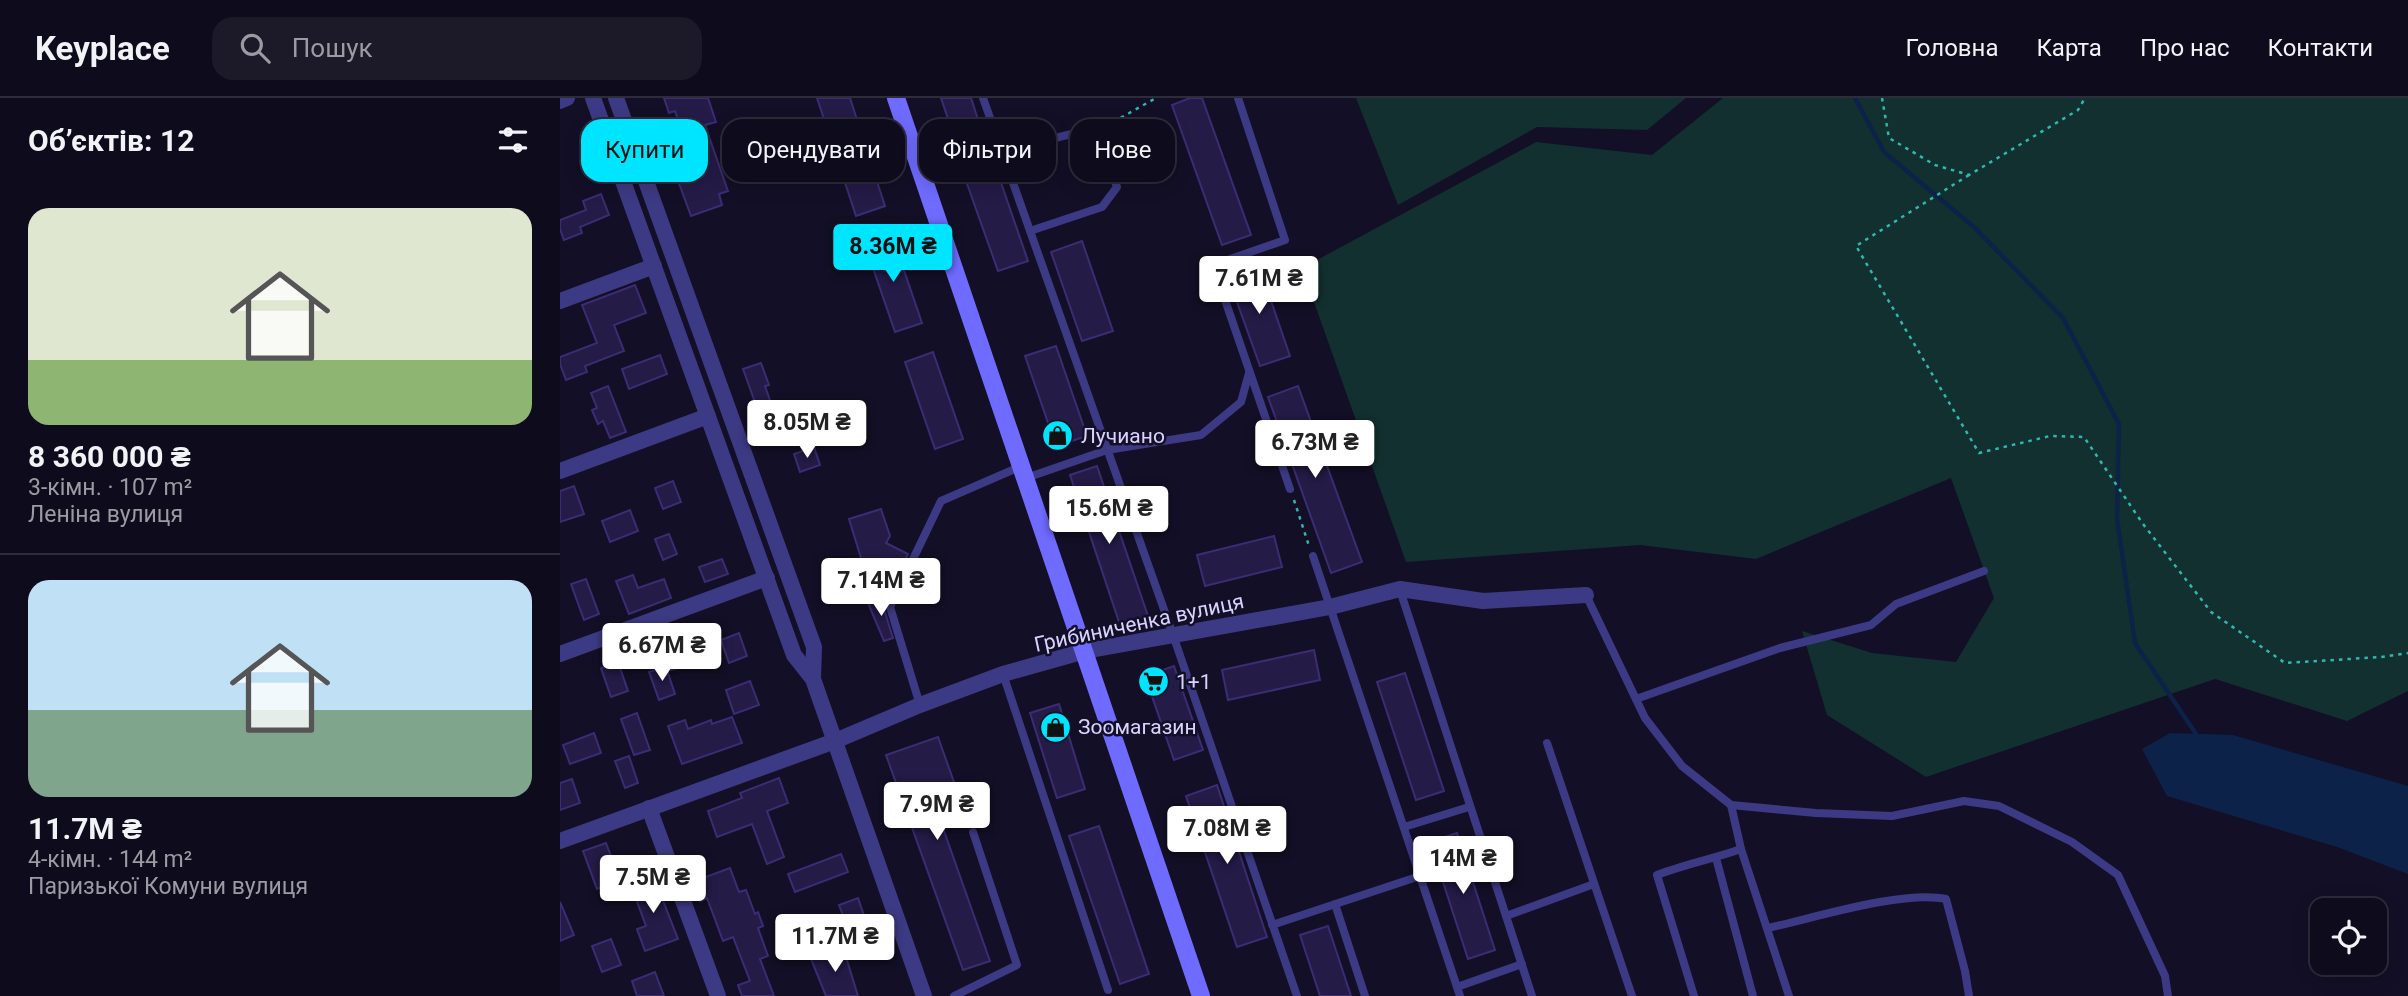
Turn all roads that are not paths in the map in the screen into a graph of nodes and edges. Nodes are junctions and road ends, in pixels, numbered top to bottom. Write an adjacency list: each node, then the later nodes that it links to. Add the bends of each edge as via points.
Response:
1 (567, 98): 7 (street)
2 (593, 98): 14 (street)
3 (616, 98): 32 (street, via 814,647)
4 (896, 98): 10 (main road)
5 (983, 98): 8 (lane)
6 (1238, 98): 16 (lane, via 1285,240 1213,265)
7 (560, 101)
8 (991, 119)
9 (1056, 138): 13 (lane, via 1096,128 1117,187 1102,207)
10 (919, 165)
11 (925, 182): 20 (main road)
12 (1013, 182): 13 (lane)
13 (1030, 231): 18 (lane)
14 (654, 266): 15 (street); 17 (street)
15 (560, 301)
16 (1249, 371): 18 (lane, via 1241,402 1201,435); 21 (lane)
17 (708, 416): 19 (street); 24 (street)
18 (1107, 450): 20 (lane); 28 (lane)
19 (560, 471)
20 (1024, 472): 29 (main road); 34 (lane, via 941,501 890,607)
21 (1290, 489)
22 (1313, 556): 27 (lane)
23 (1984, 571): 33 (lane, via 1896,604 1871,625 1780,648)
24 (767, 578): 30 (street); 32 (street, via 794,655)
25 (1400, 589): 26 (street, Грибиниченка вулиця, via 1483,601); 27 (street, Грибиниченка вулиця); 38 (lane)
26 (1586, 594): 33 (lane)
27 (1330, 607): 28 (street, Грибиниченка вулиця); 40 (lane)
28 (1173, 635): 29 (street, Грибиниченка вулиця); 49 (lane)
29 (1085, 651): 31 (street, Грибиниченка вулиця); 57 (main road)
30 (560, 654)
31 (1003, 674): 34 (street, Грибиниченка вулиця); 53 (lane)
32 (813, 679): 35 (street)
33 (1636, 699): 37 (lane, via 1682,766)
34 (920, 705): 35 (street, Грибиниченка вулиця)
35 (835, 741): 39 (street, Грибиниченка вулиця); 55 (street)
36 (1547, 743): 46 (lane)
37 (1731, 805): 43 (lane); 67 (lane, via 1892,816 1964,801 1999,806 2072,842 2118,875 2165,976)
38 (1469, 807): 40 (lane); 48 (lane)
39 (649, 808): 42 (street, Грибиниченка вулиця); 54 (street)
40 (1404, 827): 45 (lane)
41 (973, 832): 56 (lane, via 1017,965)
42 (560, 841)
43 (1741, 849): 44 (lane); 50 (lane)
44 (1716, 858): 63 (lane, via 1657,875); 64 (lane)
45 (1420, 876): 47 (lane); 52 (lane)
46 (1594, 884): 48 (lane); 62 (lane)
47 (1335, 904): 49 (lane); 59 (lane)
48 (1506, 916): 51 (lane)
49 (1272, 925): 58 (lane)
50 (1768, 928): 65 (lane); 66 (lane, via 1862,906 1930,896 1946,899)
51 (1522, 964): 52 (lane); 61 (lane)
52 (1457, 987): 60 (lane)
53 (1108, 990)
54 (718, 996)
55 (924, 996)
56 (954, 996)
57 (1201, 996)
58 (1297, 996)
59 (1365, 996)
60 (1460, 996)
61 (1532, 996)
62 (1632, 996)
63 (1694, 996)
64 (1753, 996)
65 (1789, 996)
66 (1969, 996)
67 (2168, 996)

